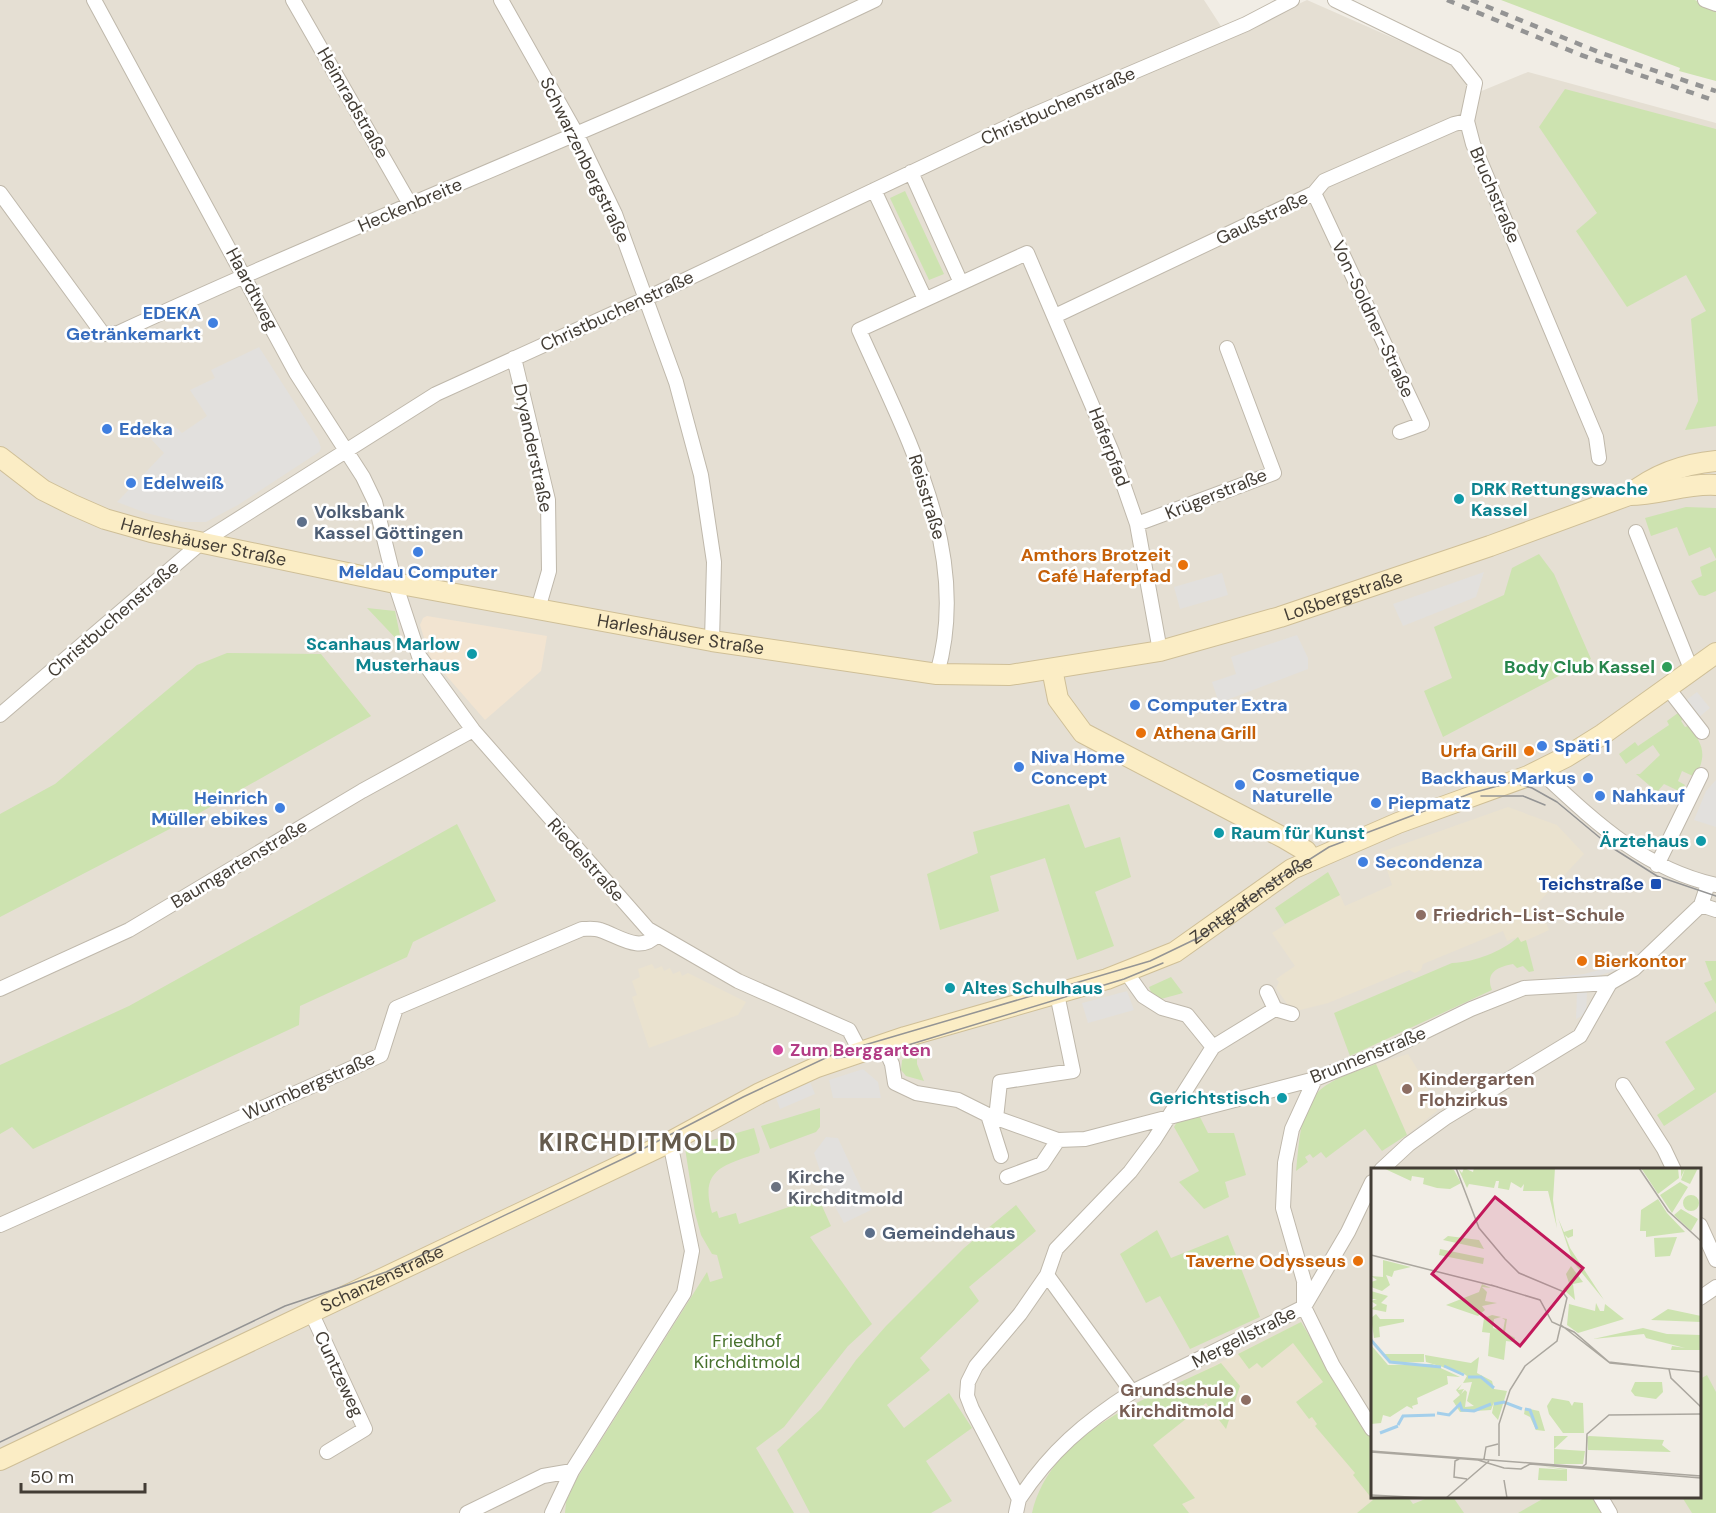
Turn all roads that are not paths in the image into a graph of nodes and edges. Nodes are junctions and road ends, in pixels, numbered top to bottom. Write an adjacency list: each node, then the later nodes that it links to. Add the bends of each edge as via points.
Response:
1 (94, 0): 16 (street, Haardtweg)
2 (293, 0): 15 (street, Heimradstraße)
3 (501, 0): 10 (street, Schwarzenbergstraße)
4 (875, 0): 10 (street, Heckenbreite)
5 (1292, 0): 11 (street, Christbuchenstraße)
6 (1335, 0): 9 (street, Bruchstraße, via 1456,59 1475,83)
7 (1706, 0): 8 (street)
8 (1716, 4)
9 (1467, 121): 14 (street, Gaußstraße, via 1324,181); 26 (street, Bruchstraße, via 1473,144 1596,437)
10 (576, 133): 15 (street, Heckenbreite); 18 (street, Schwarzenbergstraße, via 615,214)
11 (910, 172): 12 (street, Christbuchenstraße); 17 (street)
12 (874, 190): 18 (street, Christbuchenstraße); 19 (street)
13 (0, 193): 16 (street, Heckenbreite, via 103,334 118,333)
14 (1314, 193): 20 (street, Gaußstraße); 23 (street, Von-Soldner-Straße, via 1422,424)
15 (411, 206): 16 (street, Heckenbreite)
16 (244, 275): 24 (street, Haardtweg, via 296,373)
17 (961, 283): 19 (street); 20 (street, Haferpfad, via 1027,254)
18 (648, 298): 22 (street, Christbuchenstraße); 35 (street, Schwarzenbergstraße, via 701,475 714,562)
19 (925, 299): 40 (street, Reisstraße, via 859,330 930,495 946,561 946,642)
20 (1055, 316): 30 (street, Haferpfad, via 1112,452)
21 (1227, 348): 30 (street, Krügerstraße, via 1274,473)
22 (514, 358): 24 (street, Christbuchenstraße, via 436,394); 34 (street, Dryanderstraße, via 548,500 549,571)
23 (1400, 432)
24 (346, 452): 32 (street, Christbuchenstraße); 33 (street, Haardtweg, via 375,502)
25 (0, 456): 32 (street, Harleshäuser Straße, via 43,490 105,519)
26 (1599, 458)
27 (1716, 461): 29 (street, Loßbergstraße, via 1670,470)
28 (1716, 485): 29 (street, Loßbergstraße, via 1695,484 1649,495)
29 (1629, 495): 36 (street, Loßbergstraße, via 1280,617)
30 (1137, 524): 36 (street, Haferpfad)
31 (1636, 532): 39 (street)
32 (202, 542): 33 (street, Harleshäuser Straße); 42 (street, Christbuchenstraße)
33 (395, 583): 34 (street, Harleshäuser Straße); 43 (street, Riedelstraße, via 419,656)
34 (538, 609): 35 (street, Harleshäuser Straße)
35 (712, 641): 40 (street, Harleshäuser Straße)
36 (1160, 651): 38 (street, Loßbergstraße)
37 (1716, 653): 39 (street, Zentgrafenstraße)
38 (1052, 669): 40 (street, Harleshäuser Straße, via 1010,675); 47 (street, via 1058,699 1083,733 1284,838 1306,851)
39 (1691, 669): 41 (street, Zentgrafenstraße)
40 (937, 674)
41 (1667, 687): 44 (street); 45 (street, Zentgrafenstraße, via 1603,734)
42 (0, 715)
43 (473, 730): 52 (street, Riedelstraße); 55 (street, Baumgartenstraße, via 362,791 129,930)
44 (1702, 732)
45 (1540, 771): 47 (street, Zentgrafenstraße, via 1398,823); 48 (street, via 1602,828)
46 (1701, 775): 48 (street)
47 (1312, 860): 53 (street, Zentgrafenstraße, via 1292,869 1175,952)
48 (1657, 865): 49 (street)
49 (1712, 885): 50 (street, Brunnenstraße)
50 (1701, 905): 51 (street); 54 (street, Brunnenstraße, via 1634,969)
51 (1716, 910)
52 (657, 935): 62 (street, Riedelstraße, via 738,981 849,1030); 75 (street, Wurmbergstraße, via 640,944 598,929 582,929 396,1008 381,1055)
53 (1126, 972): 57 (street, Zentgrafenstraße); 61 (street, via 1143,996 1162,1008 1187,1015)
54 (1610, 983): 63 (street, Brunnenstraße, via 1524,988); 71 (street, via 1580,1036 1445,1118)
55 (0, 989)
56 (1267, 992): 58 (street)
57 (1057, 994): 60 (street, Zentgrafenstraße); 66 (street, via 1073,1071 1000,1082)
58 (1275, 1009): 59 (street); 61 (street)
59 (1292, 1014)
60 (883, 1044): 62 (street, Zentgrafenstraße); 66 (street, Brunnenstraße, via 895,1083 916,1093 958,1100)
61 (1213, 1047): 67 (street)
62 (860, 1051): 65 (street, Zentgrafenstraße)
63 (1315, 1079): 67 (street, Brunnenstraße, via 1180,1113); 81 (street, via 1292,1129 1285,1163 1283,1208 1304,1281)
64 (1623, 1085): 72 (street)
65 (760, 1093): 69 (street, Schanzenstraße)
66 (992, 1116): 68 (street, Brunnenstraße); 70 (street)
67 (1166, 1120): 68 (street, Brunnenstraße, via 1102,1135); 78 (street, via 1130,1172 1056,1249)
68 (1058, 1140): 73 (street, via 1042,1164)
69 (670, 1142): 82 (street, Schanzenstraße); 87 (street, via 692,1251 684,1293)
70 (1001, 1156)
71 (1384, 1168)
72 (1673, 1168)
73 (1007, 1177)
74 (1371, 1184): 81 (street, Mergellstraße)
75 (0, 1225)
76 (1701, 1227): 77 (street)
77 (1716, 1260)
78 (1047, 1275): 83 (street); 89 (street, via 976,1366 968,1382 972,1409)
79 (1716, 1287): 80 (street)
80 (1701, 1297)
81 (1304, 1307): 83 (street, Mergellstraße); 84 (street, via 1333,1366)
82 (310, 1312): 85 (street, Cuntzeweg, via 365,1429); 86 (street, Schanzenstraße)
83 (1132, 1392): 89 (street, Mergellstraße, via 1089,1420 1057,1448)
84 (1371, 1427)
85 (327, 1452)
86 (0, 1460)
87 (572, 1471): 90 (street, via 543,1476); 91 (street)
88 (1601, 1498): 92 (street)
89 (1018, 1506)
90 (467, 1513)
91 (552, 1513)
92 (1610, 1513)

